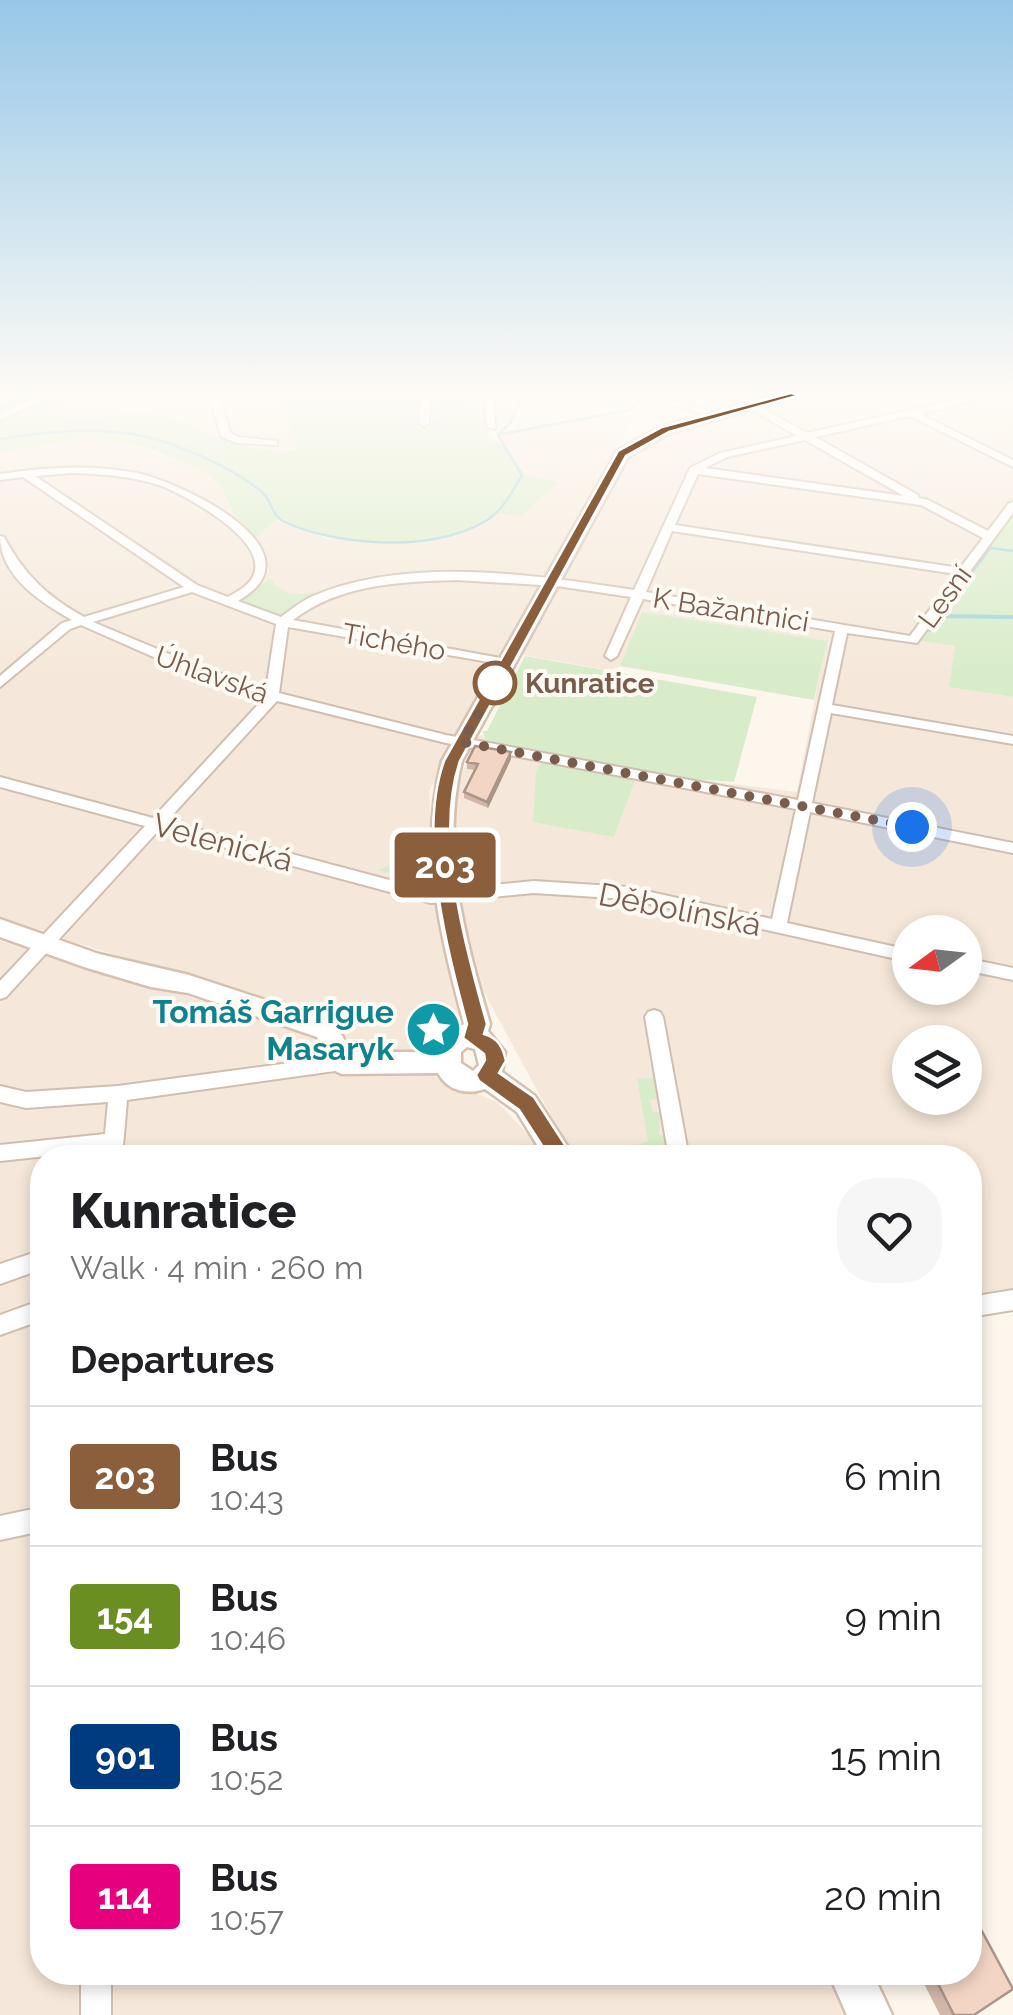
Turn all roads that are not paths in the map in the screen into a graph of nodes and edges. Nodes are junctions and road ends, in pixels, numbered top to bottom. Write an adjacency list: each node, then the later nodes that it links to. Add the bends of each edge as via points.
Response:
1 (48, 489): 14 (street, Tichého)
2 (174, 489): 16 (street, via 220,512 260,559 254,585)
3 (602, 489): 13 (street)
4 (685, 489): 9 (street)
5 (831, 489): 7 (street)
6 (901, 489): 7 (street)
7 (924, 502): 10 (street)
8 (1013, 505): 10 (street, Lesní)
9 (668, 527): 12 (street); 15 (street)
10 (988, 536): 12 (street, Lesní)
11 (0, 539): 17 (street, Úhlavská, via 36,592)
12 (964, 572): 20 (street, Lesní)
13 (550, 581): 15 (street, K Bažantnici); 18 (street, K Bažantnici, via 381,582 316,598); 22 (street)
14 (193, 588): 16 (street, Tichého); 17 (street)
15 (638, 594): 19 (street, K Bažantnici); 21 (street)
16 (228, 602): 18 (street, Tichého)
17 (81, 621): 23 (street, via 66,626); 24 (street, Úhlavská)
18 (282, 622): 22 (street, Tichého); 24 (street)
19 (842, 628): 20 (street, K Bažantnici); 25 (street)
20 (913, 640)
21 (612, 656)
22 (506, 663): 27 (street)
23 (0, 683)
24 (272, 698): 27 (street, Úhlavská); 30 (street)
25 (825, 708): 26 (street); 29 (street)
26 (1013, 740)
27 (462, 742): 29 (street, Úhlavská); 32 (street, via 442,802)
28 (0, 782): 30 (street, Velenická)
29 (804, 806): 31 (street, Úhlavská); 34 (street)
30 (157, 824): 32 (street, Velenická); 35 (street)
31 (1013, 848)
32 (448, 898): 34 (street, Děbolínská, via 534,887 628,893); 41 (street, via 477,1024)
33 (0, 928): 35 (street)
34 (778, 928): 36 (street, Děbolínská)
35 (43, 944): 39 (street); 43 (street, via 326,1030)
36 (892, 952)
37 (982, 968): 38 (street)
38 (1013, 974)
39 (0, 992)
40 (654, 1017): 49 (street)
41 (473, 1038): 42 (street, via 451,1046); 44 (street, via 494,1051 496,1061)
42 (445, 1062): 43 (street); 44 (street, via 460,1078)
43 (342, 1063): 46 (street)
44 (486, 1075): 48 (street, via 526,1104)
45 (0, 1094): 46 (street, via 26,1100)
46 (118, 1094): 47 (street)
47 (113, 1145)
48 (553, 1145)
49 (677, 1145)
50 (30, 1153): 51 (street)
51 (0, 1154)
52 (30, 1264): 53 (street)
53 (0, 1274)
54 (1013, 1300): 55 (street)
55 (982, 1305)
56 (30, 1314): 57 (street)
57 (0, 1325)
58 (30, 1522): 59 (street)
59 (0, 1528)
60 (96, 1985): 62 (street)
61 (855, 1985): 63 (street)
62 (96, 2015)
63 (870, 2015)

